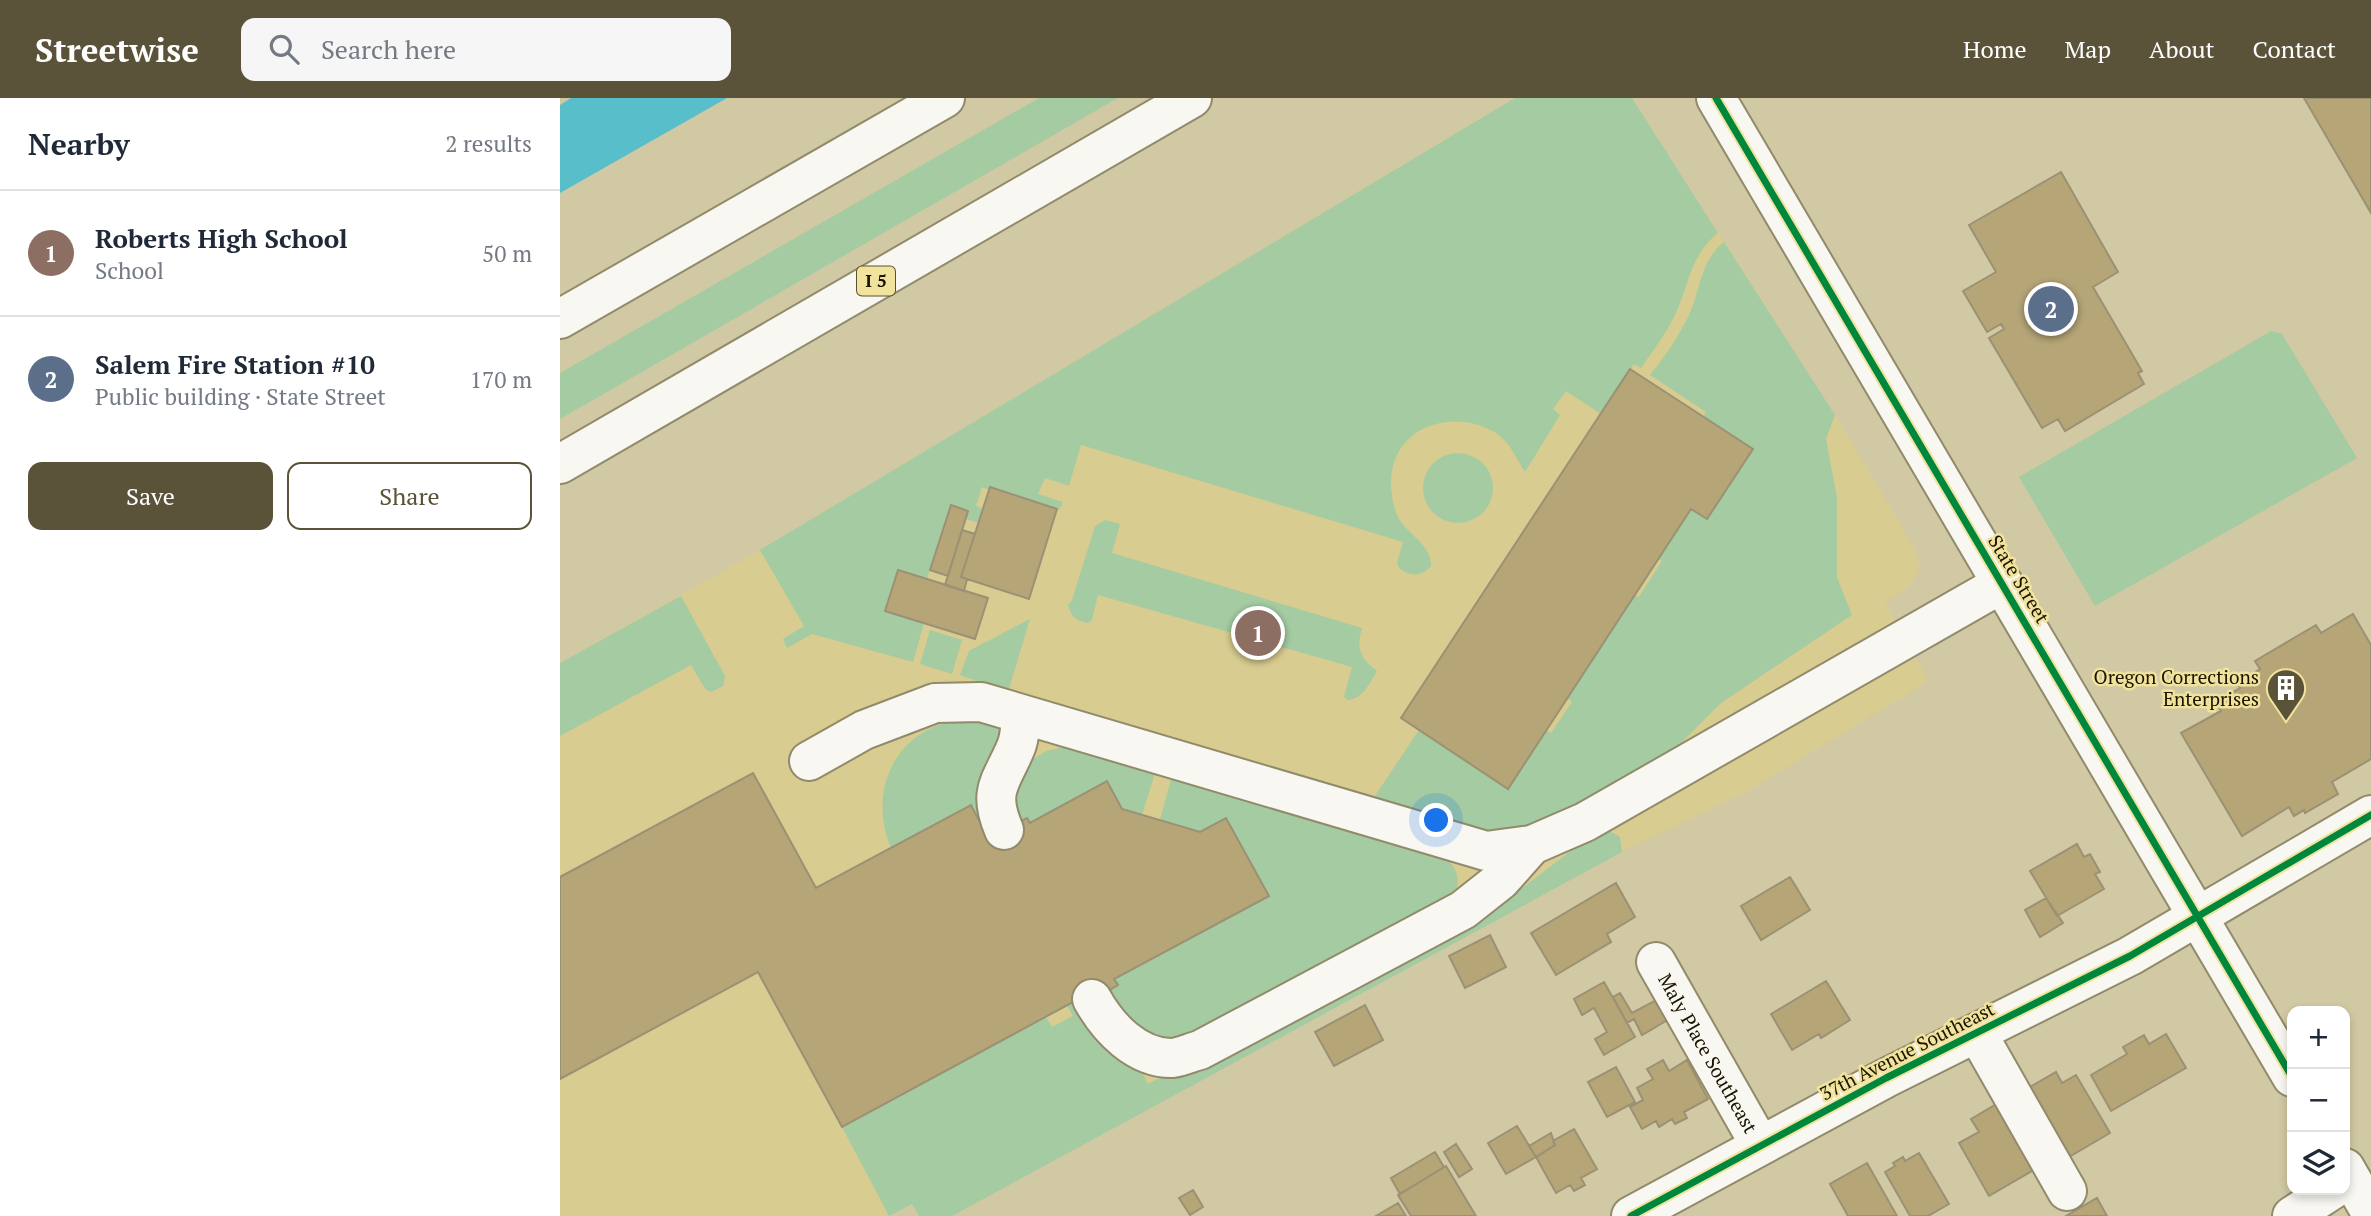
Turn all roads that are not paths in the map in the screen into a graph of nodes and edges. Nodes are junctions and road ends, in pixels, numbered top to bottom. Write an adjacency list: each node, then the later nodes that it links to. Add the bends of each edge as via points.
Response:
1 (945, 98): 4 (main road)
2 (1192, 98): 5 (main road, I 5)
3 (1716, 98): 6 (main road, State Street)
4 (560, 319)
5 (560, 464)
6 (2003, 583): 11 (main road, via 1585,822); 12 (main road, State Street)
7 (1022, 715): 8 (main road, via 981,702 934,703 864,730); 10 (main road, via 1018,744 995,791); 11 (main road, via 1486,851)
8 (809, 761)
9 (2371, 815): 12 (main road, 37th Avenue Southeast)
10 (1004, 830)
11 (1532, 845): 14 (main road, via 1501,880 1463,910 1200,1050 1174,1058 1140,1051 1104,1020)
12 (2198, 915): 15 (main road, 37th Avenue Southeast, via 2130,956); 16 (main road, State Street)
13 (1656, 962): 17 (main road, Maly Place Southeast)
14 (1092, 999)
15 (1977, 1033): 17 (main road, 37th Avenue Southeast); 19 (main road)
16 (2287, 1069)
17 (1760, 1145): 22 (main road, 37th Avenue Southeast)
18 (2350, 1188): 21 (main road)
19 (2067, 1191)
20 (2321, 1195): 23 (main road)
21 (2371, 1213)
22 (1634, 1215)
23 (2292, 1216)

